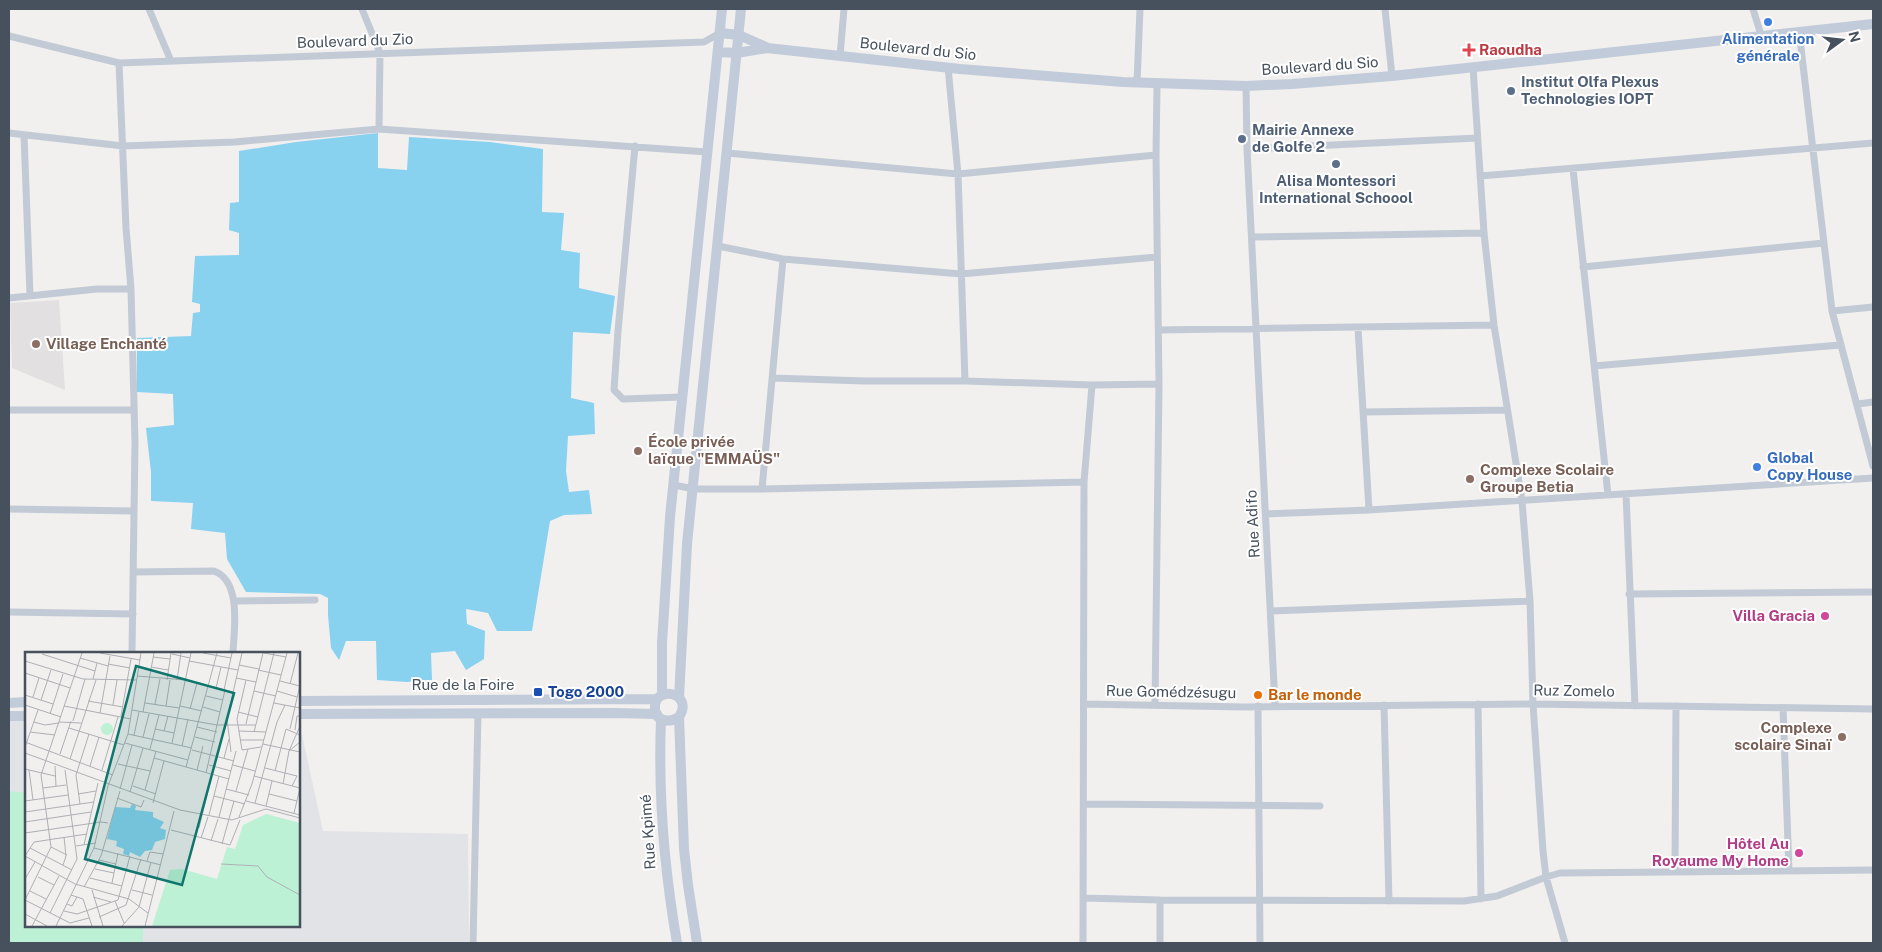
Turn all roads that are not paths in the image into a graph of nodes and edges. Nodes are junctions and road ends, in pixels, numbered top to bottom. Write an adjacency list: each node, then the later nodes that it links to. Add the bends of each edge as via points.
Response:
1 (149, 9): 21 (street)
2 (362, 9): 19 (street)
3 (722, 9): 11 (main road)
4 (741, 9): 12 (main road)
5 (844, 9): 20 (street)
6 (1140, 9): 26 (street)
7 (1385, 9): 25 (street)
8 (1753, 9): 13 (street)
9 (1873, 24): 10 (main road, Boulevard du Sio)
10 (1799, 31): 13 (main road, Boulevard du Sio); 37 (street)
11 (720, 33): 12 (main road, Boulevard du Sio); 15 (street, Boulevard du Zio); 17 (main road)
12 (739, 35): 16 (main road, Boulevard du Sio); 18 (main road)
13 (1761, 35): 23 (main road, Boulevard du Sio)
14 (9, 36): 22 (street, Boulevard du Zio)
15 (704, 42): 17 (street); 19 (street, Boulevard du Zio)
16 (767, 48): 18 (main road, Boulevard du Sio); 20 (main road, Boulevard du Sio)
17 (718, 52): 18 (main road, Boulevard du Sio); 38 (main road)
18 (737, 53): 39 (main road)
19 (380, 54): 21 (street, Boulevard du Zio); 29 (street)
20 (840, 56): 24 (main road, Boulevard du Sio)
21 (171, 61): 22 (street, Boulevard du Zio)
22 (119, 62): 34 (street)
23 (1474, 67): 25 (main road, Boulevard du Sio); 32 (street)
24 (948, 68): 26 (main road, Boulevard du Sio); 42 (street)
25 (1392, 76): 28 (main road, Boulevard du Sio)
26 (1137, 83): 27 (main road, Boulevard du Sio)
27 (1157, 84): 28 (main road, Boulevard du Sio); 40 (street)
28 (1246, 86): 36 (street, Rue Adifo)
29 (379, 129): 34 (street, via 235,142); 35 (street)
30 (9, 133): 31 (street)
31 (24, 135): 34 (street); 53 (street)
32 (1477, 138): 36 (street); 43 (street)
33 (1873, 143): 37 (street)
34 (123, 146): 52 (street)
35 (635, 146): 38 (street); 67 (street, via 614,390 623,398)
36 (1247, 149): 45 (street, Rue Adifo)
37 (1812, 149): 41 (street); 46 (street)
38 (707, 152): 67 (main road)
39 (727, 153): 42 (street); 47 (main road)
40 (1156, 155): 42 (street); 48 (street)
41 (1573, 169): 43 (street); 50 (street)
42 (958, 174): 51 (street)
43 (1480, 176): 44 (street)
44 (1484, 233): 45 (street); 57 (street)
45 (1252, 237): 58 (street, Rue Adifo)
46 (1824, 243): 50 (street); 56 (street)
47 (718, 246): 49 (street); 78 (main road)
48 (1157, 257): 51 (street); 60 (street)
49 (783, 259): 51 (street); 63 (street)
50 (1584, 267): 62 (street)
51 (961, 274): 64 (street)
52 (131, 290): 53 (street); 71 (street)
53 (30, 295): 54 (street)
54 (9, 298)
55 (1873, 307): 56 (street)
56 (1832, 311): 61 (street)
57 (1494, 325): 59 (street); 72 (street)
58 (1257, 328): 59 (street); 60 (street); 86 (street, Rue Adifo)
59 (1358, 328): 73 (street)
60 (1159, 330): 65 (street)
61 (1840, 345): 62 (street); 69 (street)
62 (1594, 366): 81 (street)
63 (772, 378): 64 (street); 79 (street)
64 (966, 381): 66 (street)
65 (1159, 384): 66 (street); 106 (street)
66 (1092, 385): 76 (street)
67 (682, 397): 77 (main road)
68 (1873, 402): 69 (street)
69 (1858, 404): 74 (street)
70 (9, 410): 71 (street)
71 (134, 410): 85 (street)
72 (1508, 410): 73 (street); 82 (street)
73 (1363, 412): 84 (street)
74 (1873, 466)
75 (1873, 478): 80 (street)
76 (1084, 482): 79 (street); 103 (street)
77 (674, 485): 78 (street); 98 (main road)
78 (694, 488): 79 (street); 99 (main road, via 687,544)
79 (762, 488)
80 (1626, 494): 81 (street); 89 (street)
81 (1608, 495): 82 (street)
82 (1522, 500): 84 (street); 92 (street)
83 (9, 509): 85 (street)
84 (1369, 510): 86 (street)
85 (134, 511): 87 (street)
86 (1266, 514): 93 (street, Rue Adifo)
87 (133, 572): 91 (street, via 214,571 224,577); 95 (street)
88 (1873, 592): 89 (street)
89 (1629, 594): 110 (street)
90 (315, 600): 91 (street)
91 (234, 601): 97 (street)
92 (1530, 601): 93 (street); 105 (street)
93 (1271, 611): 109 (street, Rue Adifo)
94 (9, 612): 95 (street)
95 (133, 614): 96 (street)
96 (132, 652)
97 (233, 652)
98 (660, 697): 99 (main road, via 670,694); 100 (main road, Rue de la Foire); 118 (main road, via 655,709)
99 (678, 698): 119 (main road, via 682,706)
100 (300, 700)
101 (25, 702): 102 (main road)
102 (9, 703)
103 (1084, 704): 106 (street, Rue Gomédzésugu); 120 (street)
104 (1478, 704): 105 (street, Ruz Zomelo); 107 (street, Ruz Zomelo); 128 (street)
105 (1534, 704): 110 (street, Ruz Zomelo); 126 (street)
106 (1155, 705): 108 (street, Rue Gomédzésugu)
107 (1384, 705): 109 (street, Ruz Zomelo); 131 (street)
108 (1258, 706): 109 (street); 121 (street)
109 (1275, 706)
110 (1635, 706): 111 (street, Ruz Zomelo)
111 (1676, 706): 112 (street, Ruz Zomelo); 125 (street)
112 (1783, 708): 113 (street, Ruz Zomelo); 123 (street)
113 (1873, 709)
114 (478, 713): 115 (main road); 118 (main road, via 615,713); 132 (street)
115 (300, 714)
116 (9, 716): 117 (main road)
117 (25, 716)
118 (659, 717): 119 (main road, via 670,721); 133 (main road, Rue Kpimé, via 663,848)
119 (679, 717): 134 (main road, via 684,849)
120 (1084, 804): 121 (street); 127 (street)
121 (1260, 805): 122 (street); 130 (street)
122 (1320, 806)
123 (1789, 870): 124 (street); 125 (street)
124 (1873, 870)
125 (1675, 872): 126 (street, via 1560,873)
126 (1546, 876): 128 (street, via 1497,896); 138 (street)
127 (1083, 898): 129 (street); 135 (street)
128 (1481, 899): 131 (street)
129 (1160, 900): 130 (street); 136 (street)
130 (1260, 900): 131 (street); 137 (street)
131 (1389, 901)
132 (473, 943)
133 (677, 943)
134 (697, 943)
135 (1083, 943)
136 (1160, 943)
137 (1260, 943)
138 (1566, 943)

